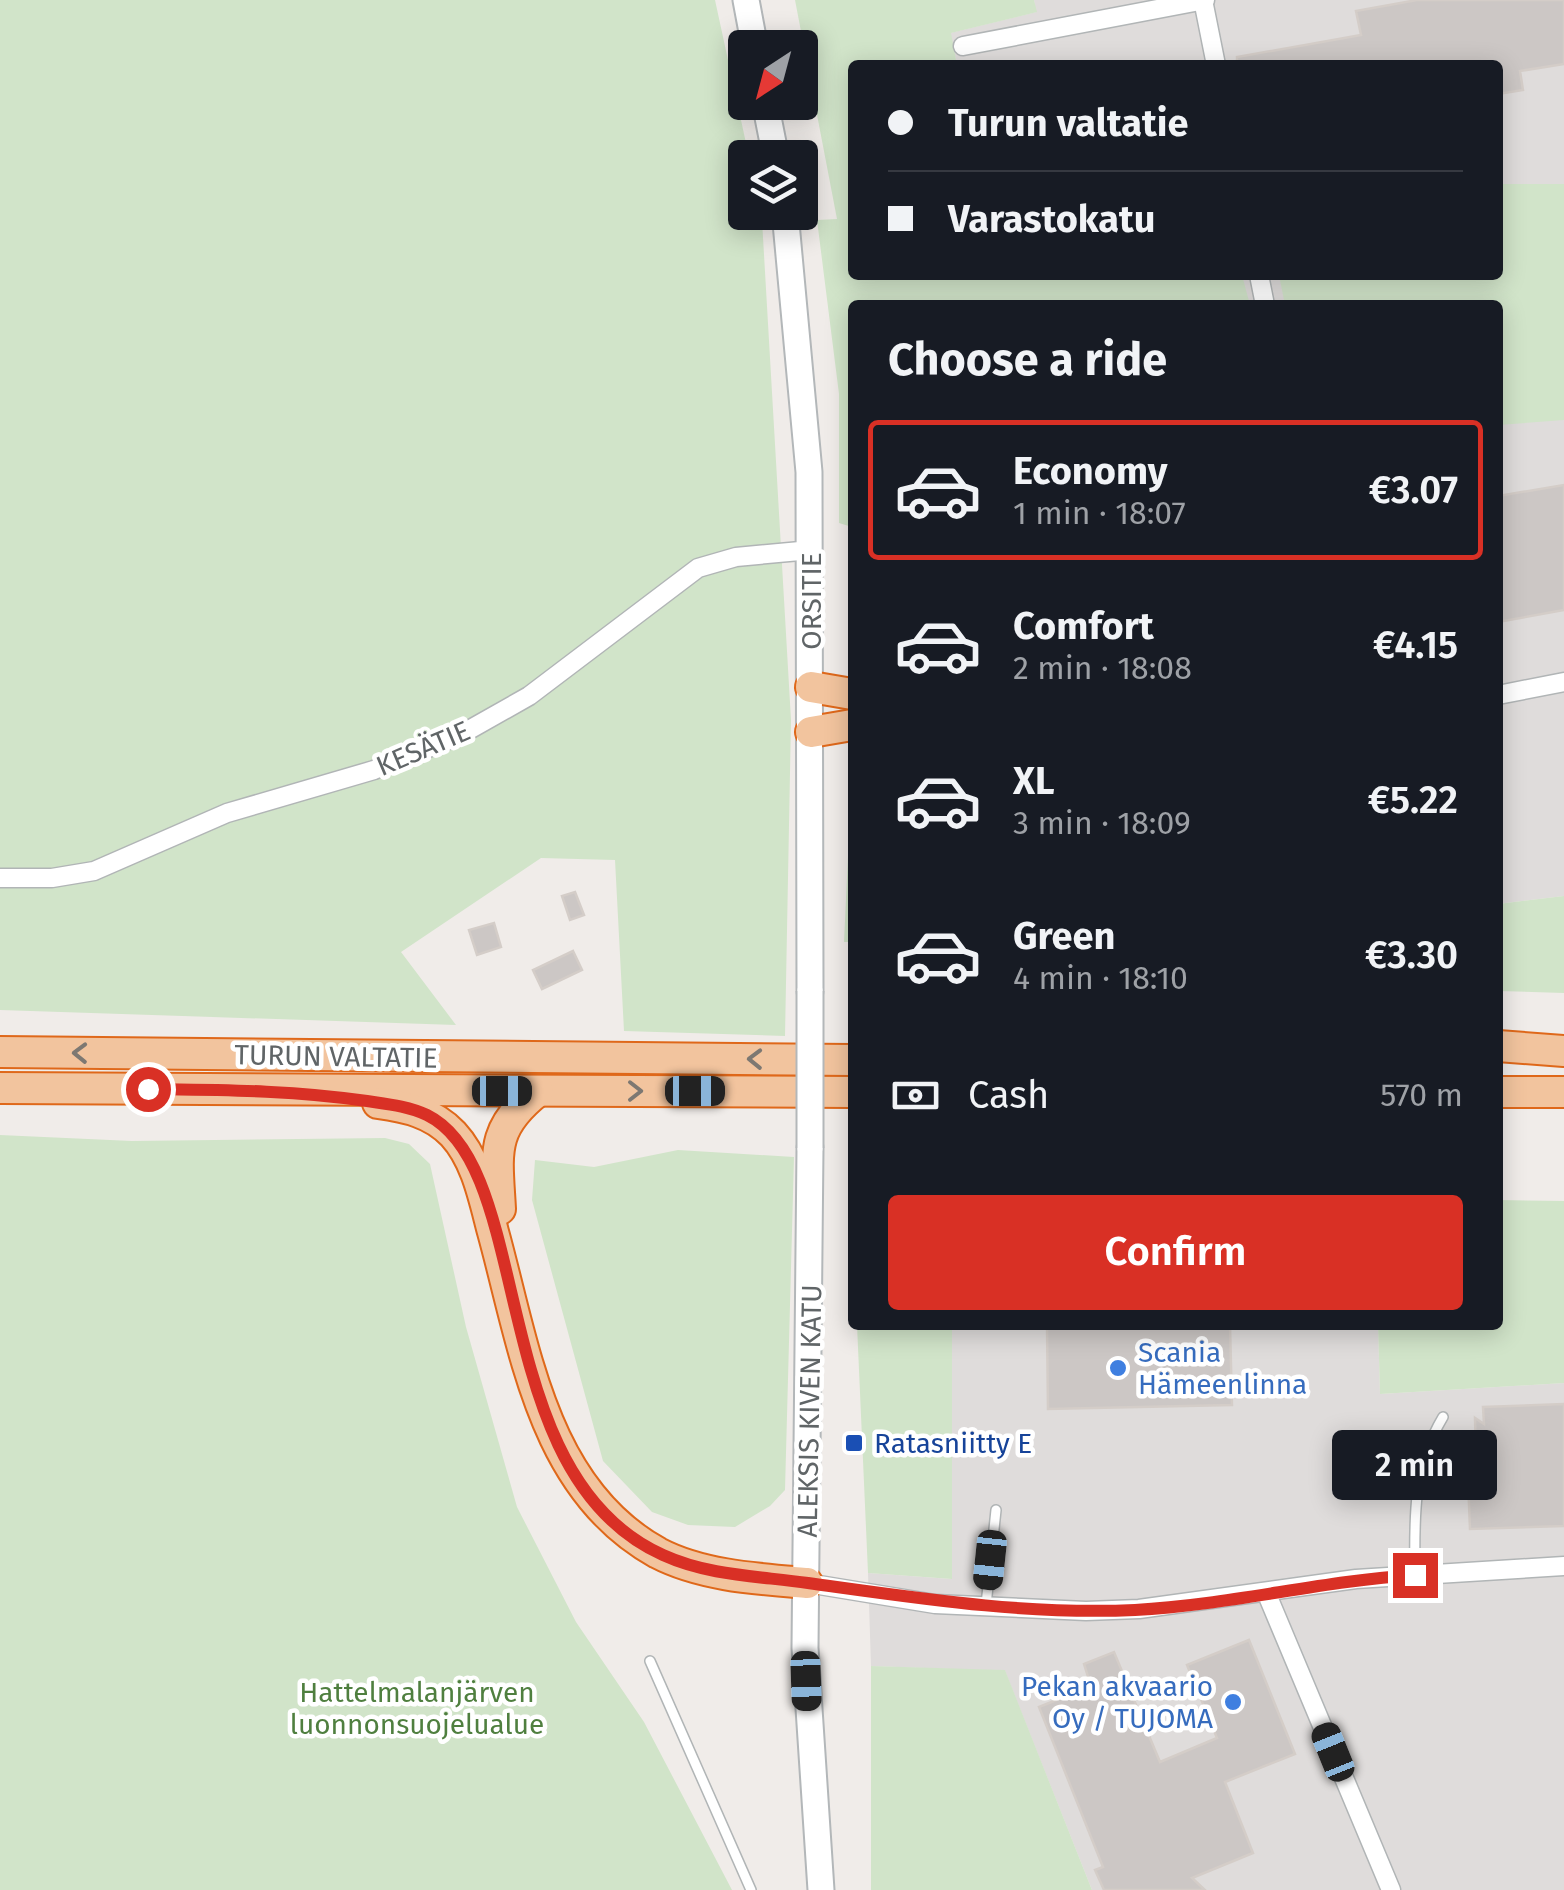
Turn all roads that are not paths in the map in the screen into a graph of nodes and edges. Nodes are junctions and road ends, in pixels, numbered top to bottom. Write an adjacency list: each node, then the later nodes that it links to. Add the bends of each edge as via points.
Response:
1 (746, 0): 3 (main road)
2 (1204, 0): 4 (street); 5 (street)
3 (752, 30)
4 (963, 46)
5 (1215, 60)
6 (786, 230): 7 (main road, ORSITIE, via 802,360)
7 (812, 550): 9 (main road, ORSITIE); 14 (street, KESÄTIE, via 698,568 529,696 391,763 226,813 94,871)
8 (1564, 682): 11 (street)
9 (811, 687): 10 (highway); 13 (main road, ORSITIE)
10 (848, 693)
11 (1503, 694)
12 (848, 726): 13 (highway)
13 (811, 732): 15 (main road, ORSITIE)
14 (0, 878)
15 (810, 991): 33 (main road, ALEKSIS KIVEN KATU, bridge)
16 (1503, 1046): 17 (highway)
17 (1564, 1051)
18 (0, 1052): 21 (highway, TURUN VALTATIE, one-way to 18)
19 (1564, 1058): 20 (highway)
20 (1503, 1059)
21 (848, 1060)
22 (0, 1088): 23 (highway, TURUN VALTATIE)
23 (296, 1090): 24 (highway, TURUN VALTATIE); 28 (highway, via 408,1107 442,1124 468,1156)
24 (538, 1091): 25 (highway, TURUN VALTATIE, one-way to 25); 28 (highway, via 507,1119 496,1149)
25 (848, 1092)
26 (1503, 1092): 27 (highway)
27 (1564, 1092)
28 (504, 1272): 33 (highway, via 524,1357 566,1462 596,1505 661,1554 737,1575)
29 (1443, 1417): 32 (lane, via 1415,1497)
30 (996, 1510): 35 (lane)
31 (1564, 1566): 32 (street)
32 (1415, 1575): 34 (street)
33 (807, 1583): 35 (street); 38 (main road, ALEKSIS KIVEN KATU, via 808,1747)
34 (1266, 1592): 35 (street, via 1140,1610); 39 (street)
35 (986, 1606)
36 (650, 1662): 37 (lane)
37 (752, 1890)
38 (821, 1890)
39 (1391, 1890)

